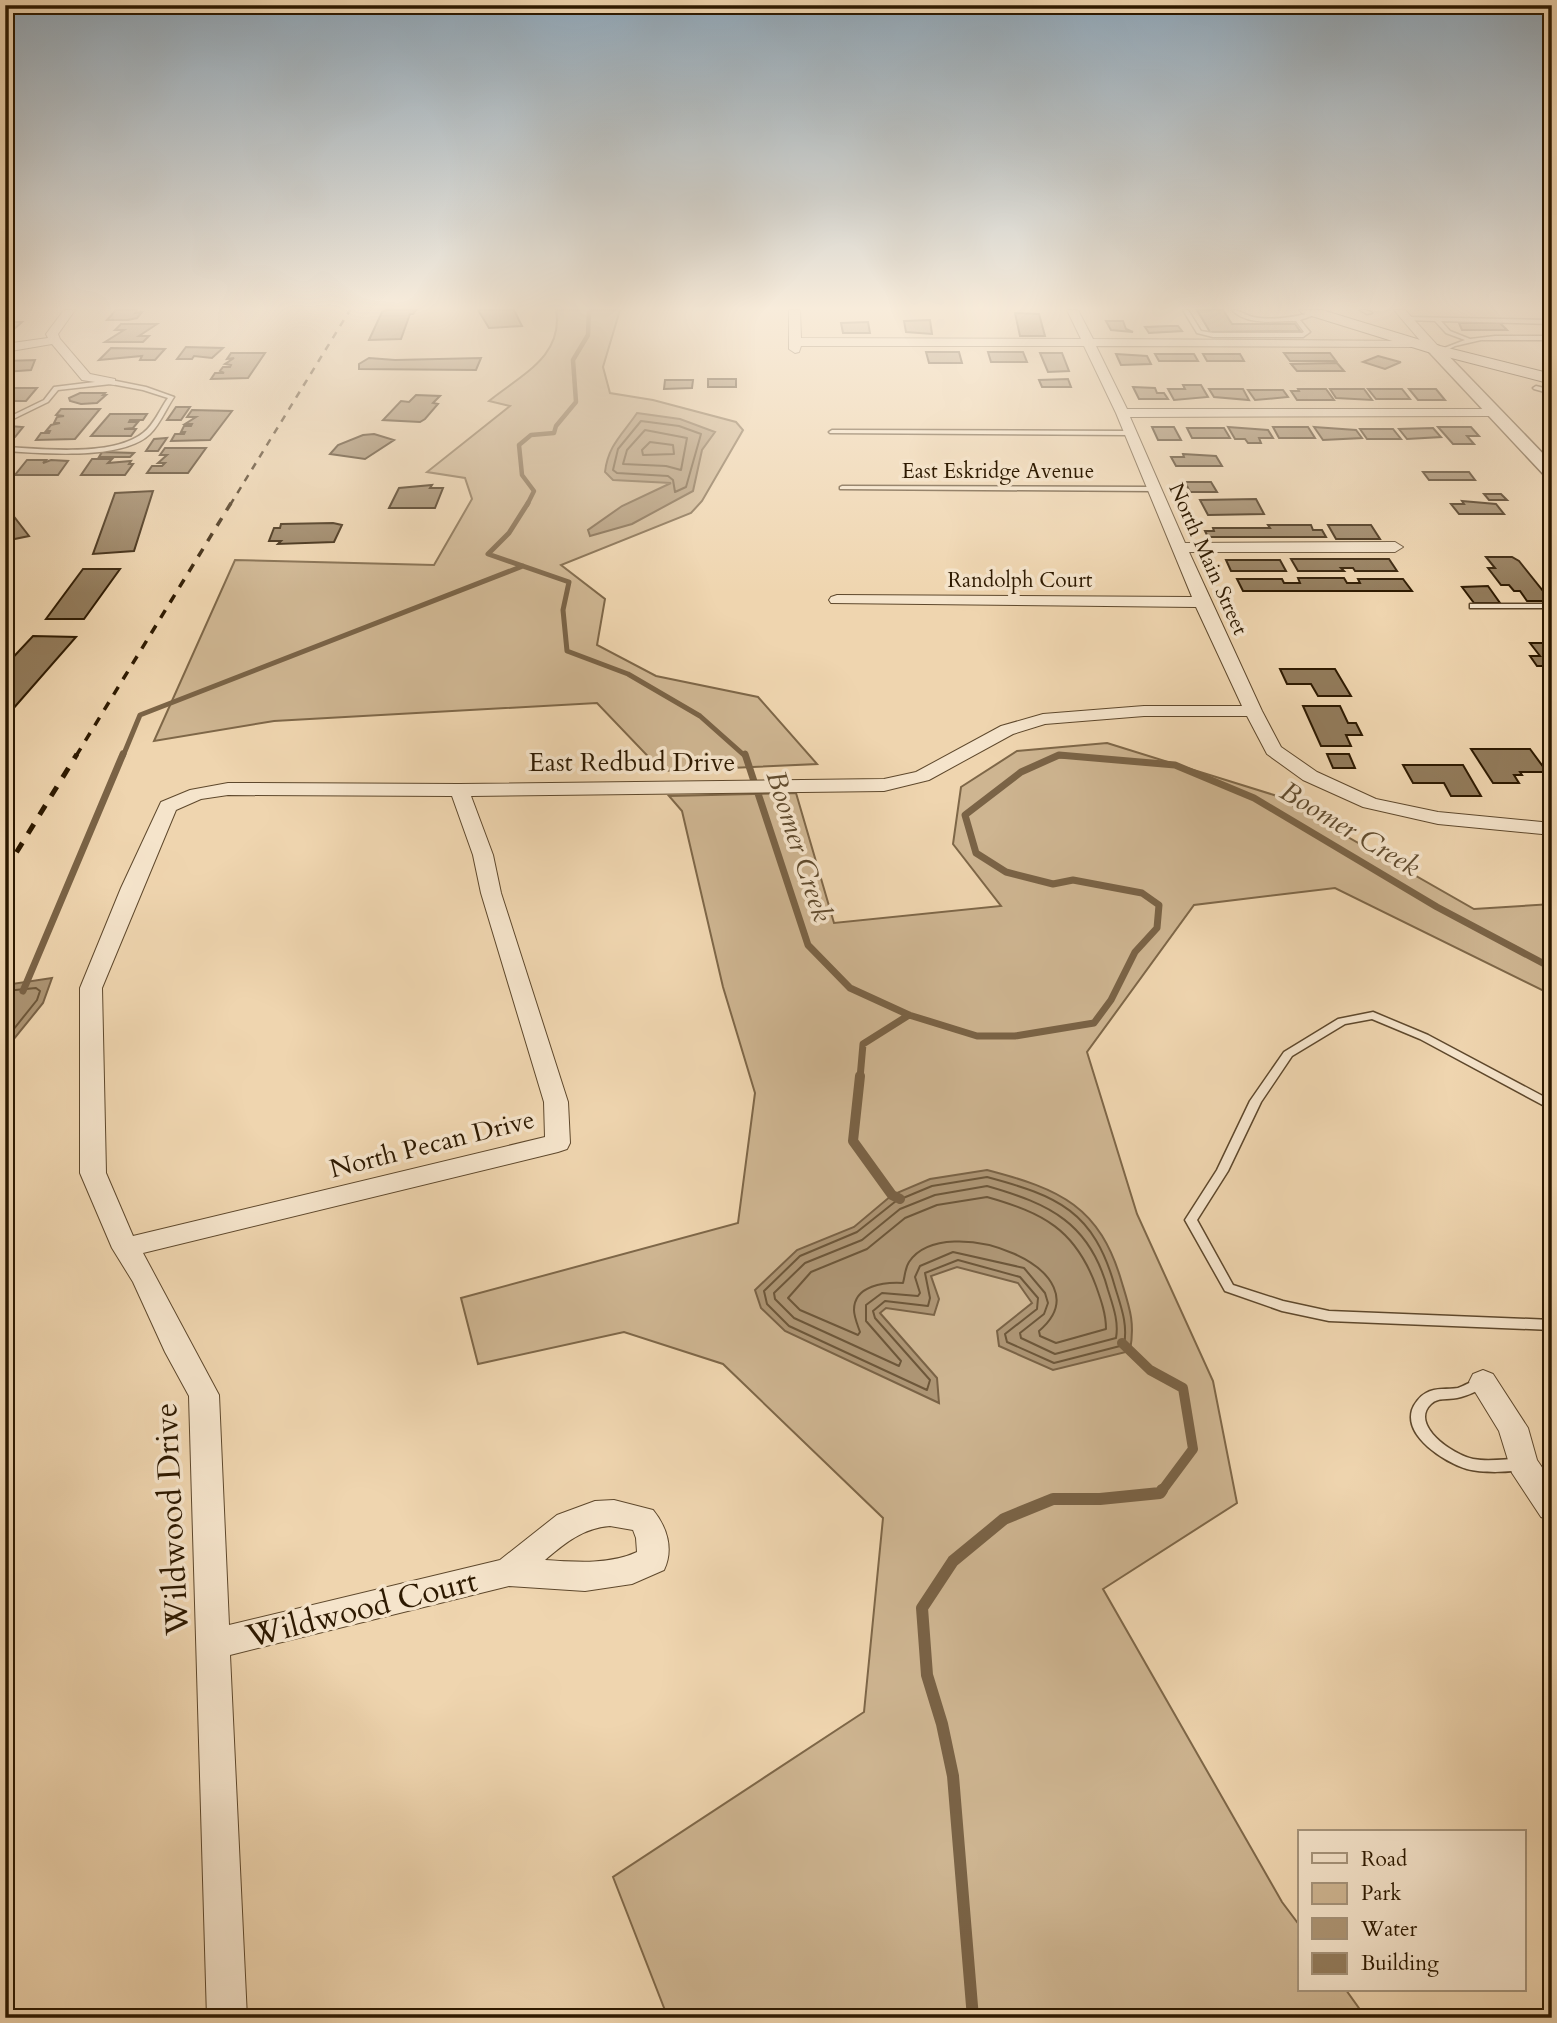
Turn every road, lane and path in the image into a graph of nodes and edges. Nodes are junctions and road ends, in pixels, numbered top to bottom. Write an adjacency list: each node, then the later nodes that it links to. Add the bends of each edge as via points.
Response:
1 (39, 404): 7 (lane)
2 (166, 404): 10 (lane, via 146,434 127,446)
3 (1118, 404): 6 (street, North Main Street)
4 (1486, 404): 5 (street)
5 (1493, 412): 6 (street); 11 (street)
6 (1122, 413): 9 (street, North Main Street)
7 (5, 422)
8 (832, 432): 9 (lane)
9 (1131, 433): 13 (street, North Main Street)
10 (5, 449)
11 (1552, 473)
12 (842, 488): 13 (lane, East Eskridge Avenue)
13 (1154, 489): 15 (street, North Main Street)
14 (1395, 547): 15 (street)
15 (1180, 548): 17 (street, North Main Street)
16 (837, 600): 17 (street, Randolph Court)
17 (1202, 602): 20 (street, North Main Street)
18 (1473, 606): 19 (lane)
19 (1552, 606)
20 (1253, 711): 21 (street, East Redbud Drive, via 1144,711 1043,719 1007,730 922,776 884,785); 23 (street, North Main Street, via 1274,750 1310,776 1370,803 1438,818)
21 (459, 790): 22 (street, East Redbud Drive, via 228,789 197,794); 25 (street, North Pecan Drive, via 483,855 556,1102 558,1143)
22 (168, 806): 25 (street, Wildwood Drive, via 91,988 93,1173)
23 (1552, 829)
24 (1552, 1106): 26 (lane, via 1424,1037 1373,1015 1342,1021 1289,1054 1256,1101 1222,1171 1191,1220 1229,1288 1282,1306 1329,1316)
25 (125, 1248): 31 (street, Wildwood Drive, via 204,1395)
26 (1552, 1325)
27 (1483, 1382): 28 (street, via 1513,1428); 28 (lane, via 1428,1398 1417,1420 1423,1435 1468,1464)
28 (1523, 1464): 29 (street)
29 (1552, 1508)
30 (509, 1572): 31 (street, Wildwood Court)
31 (214, 1644): 32 (street, Wildwood Drive)
32 (227, 2018)

